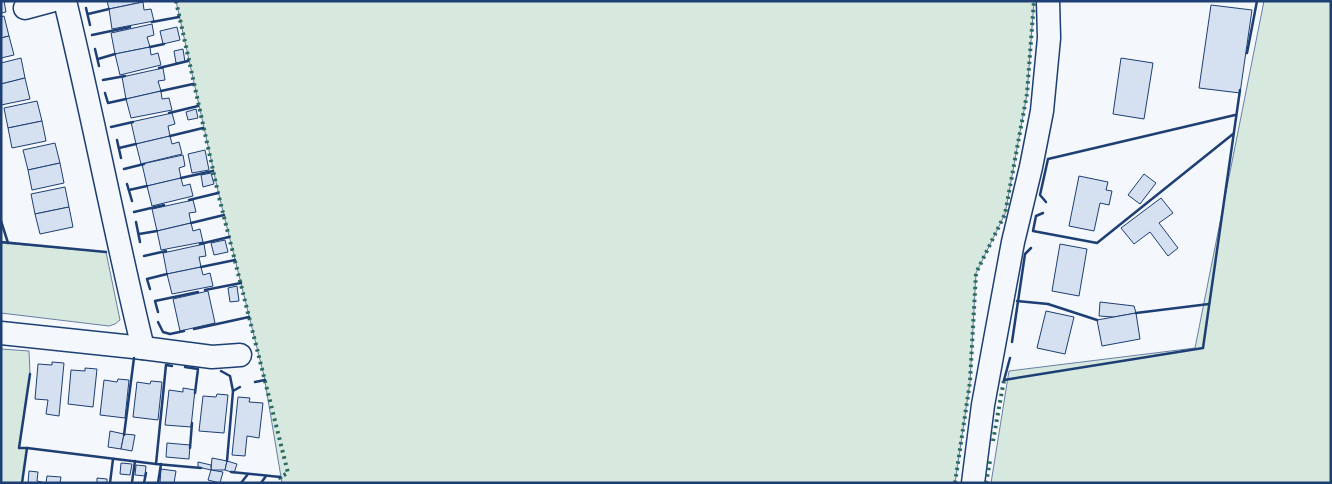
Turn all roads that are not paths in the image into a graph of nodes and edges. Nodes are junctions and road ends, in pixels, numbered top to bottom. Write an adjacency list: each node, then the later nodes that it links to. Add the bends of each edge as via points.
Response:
1 (51, 1): 4 (street)
2 (65, 1): 6 (street)
3 (1048, 1): 8 (street, via 1049,38 1042,111 1011,252)
4 (25, 8)
5 (1, 333): 6 (street)
6 (143, 348): 7 (street, via 212,358)
7 (240, 355)
8 (973, 483)

